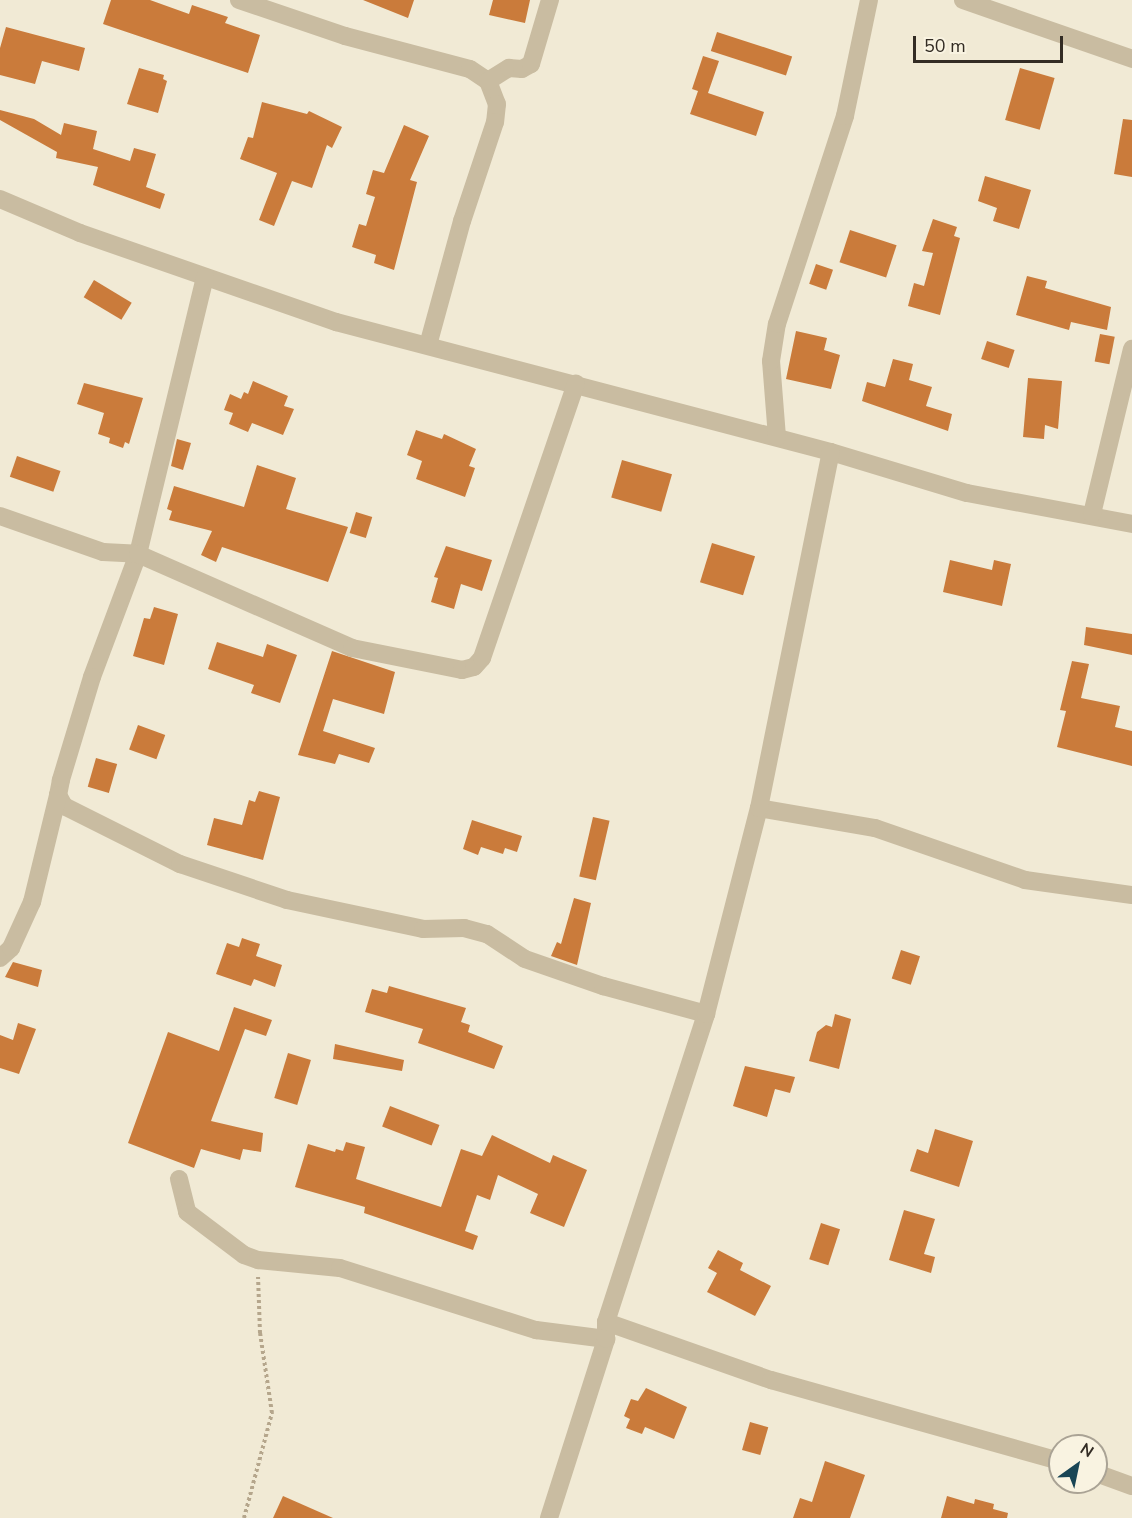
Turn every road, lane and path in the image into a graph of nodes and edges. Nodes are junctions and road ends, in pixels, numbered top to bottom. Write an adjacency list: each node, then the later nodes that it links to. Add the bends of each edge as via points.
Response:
1 (239, 0): 6 (street, via 345,36 470,69)
2 (550, 0): 6 (street, via 531,64 522,69 509,68)
3 (869, 0): 12 (street, via 844,116 777,324 771,361)
4 (963, 0): 5 (street)
5 (1132, 59)
6 (488, 81): 9 (street, via 497,104 495,122)
7 (0, 199): 8 (street, via 80,233)
8 (205, 277): 9 (street, via 336,322); 17 (street)
9 (428, 345): 11 (street)
10 (1132, 349): 14 (street)
11 (576, 384): 12 (street); 17 (street, via 482,658 474,668 462,670 352,648)
12 (777, 437): 13 (street)
13 (831, 452): 14 (street, via 967,493); 19 (street)
14 (1092, 514): 16 (street)
15 (0, 516): 17 (street, via 103,552)
16 (1132, 524)
17 (138, 554): 18 (street, via 92,677)
18 (58, 795): 21 (street, via 32,902 10,948); 22 (street, via 64,806 180,864 287,900 423,929 464,928 487,934 525,958 603,986)
19 (759, 808): 20 (street, via 875,828 1025,880); 22 (street)
20 (1132, 895)
21 (0, 958)
22 (706, 1014): 25 (street)
23 (180, 1179): 24 (street, via 187,1212 220,1239)
24 (258, 1260): 25 (street, via 340,1268 536,1330); 29 (path, via 260,1333 272,1413)
25 (606, 1331): 26 (street); 30 (street)
26 (1048, 1458)
27 (1108, 1477): 28 (street)
28 (1132, 1486)
29 (244, 1518)
30 (549, 1518)

